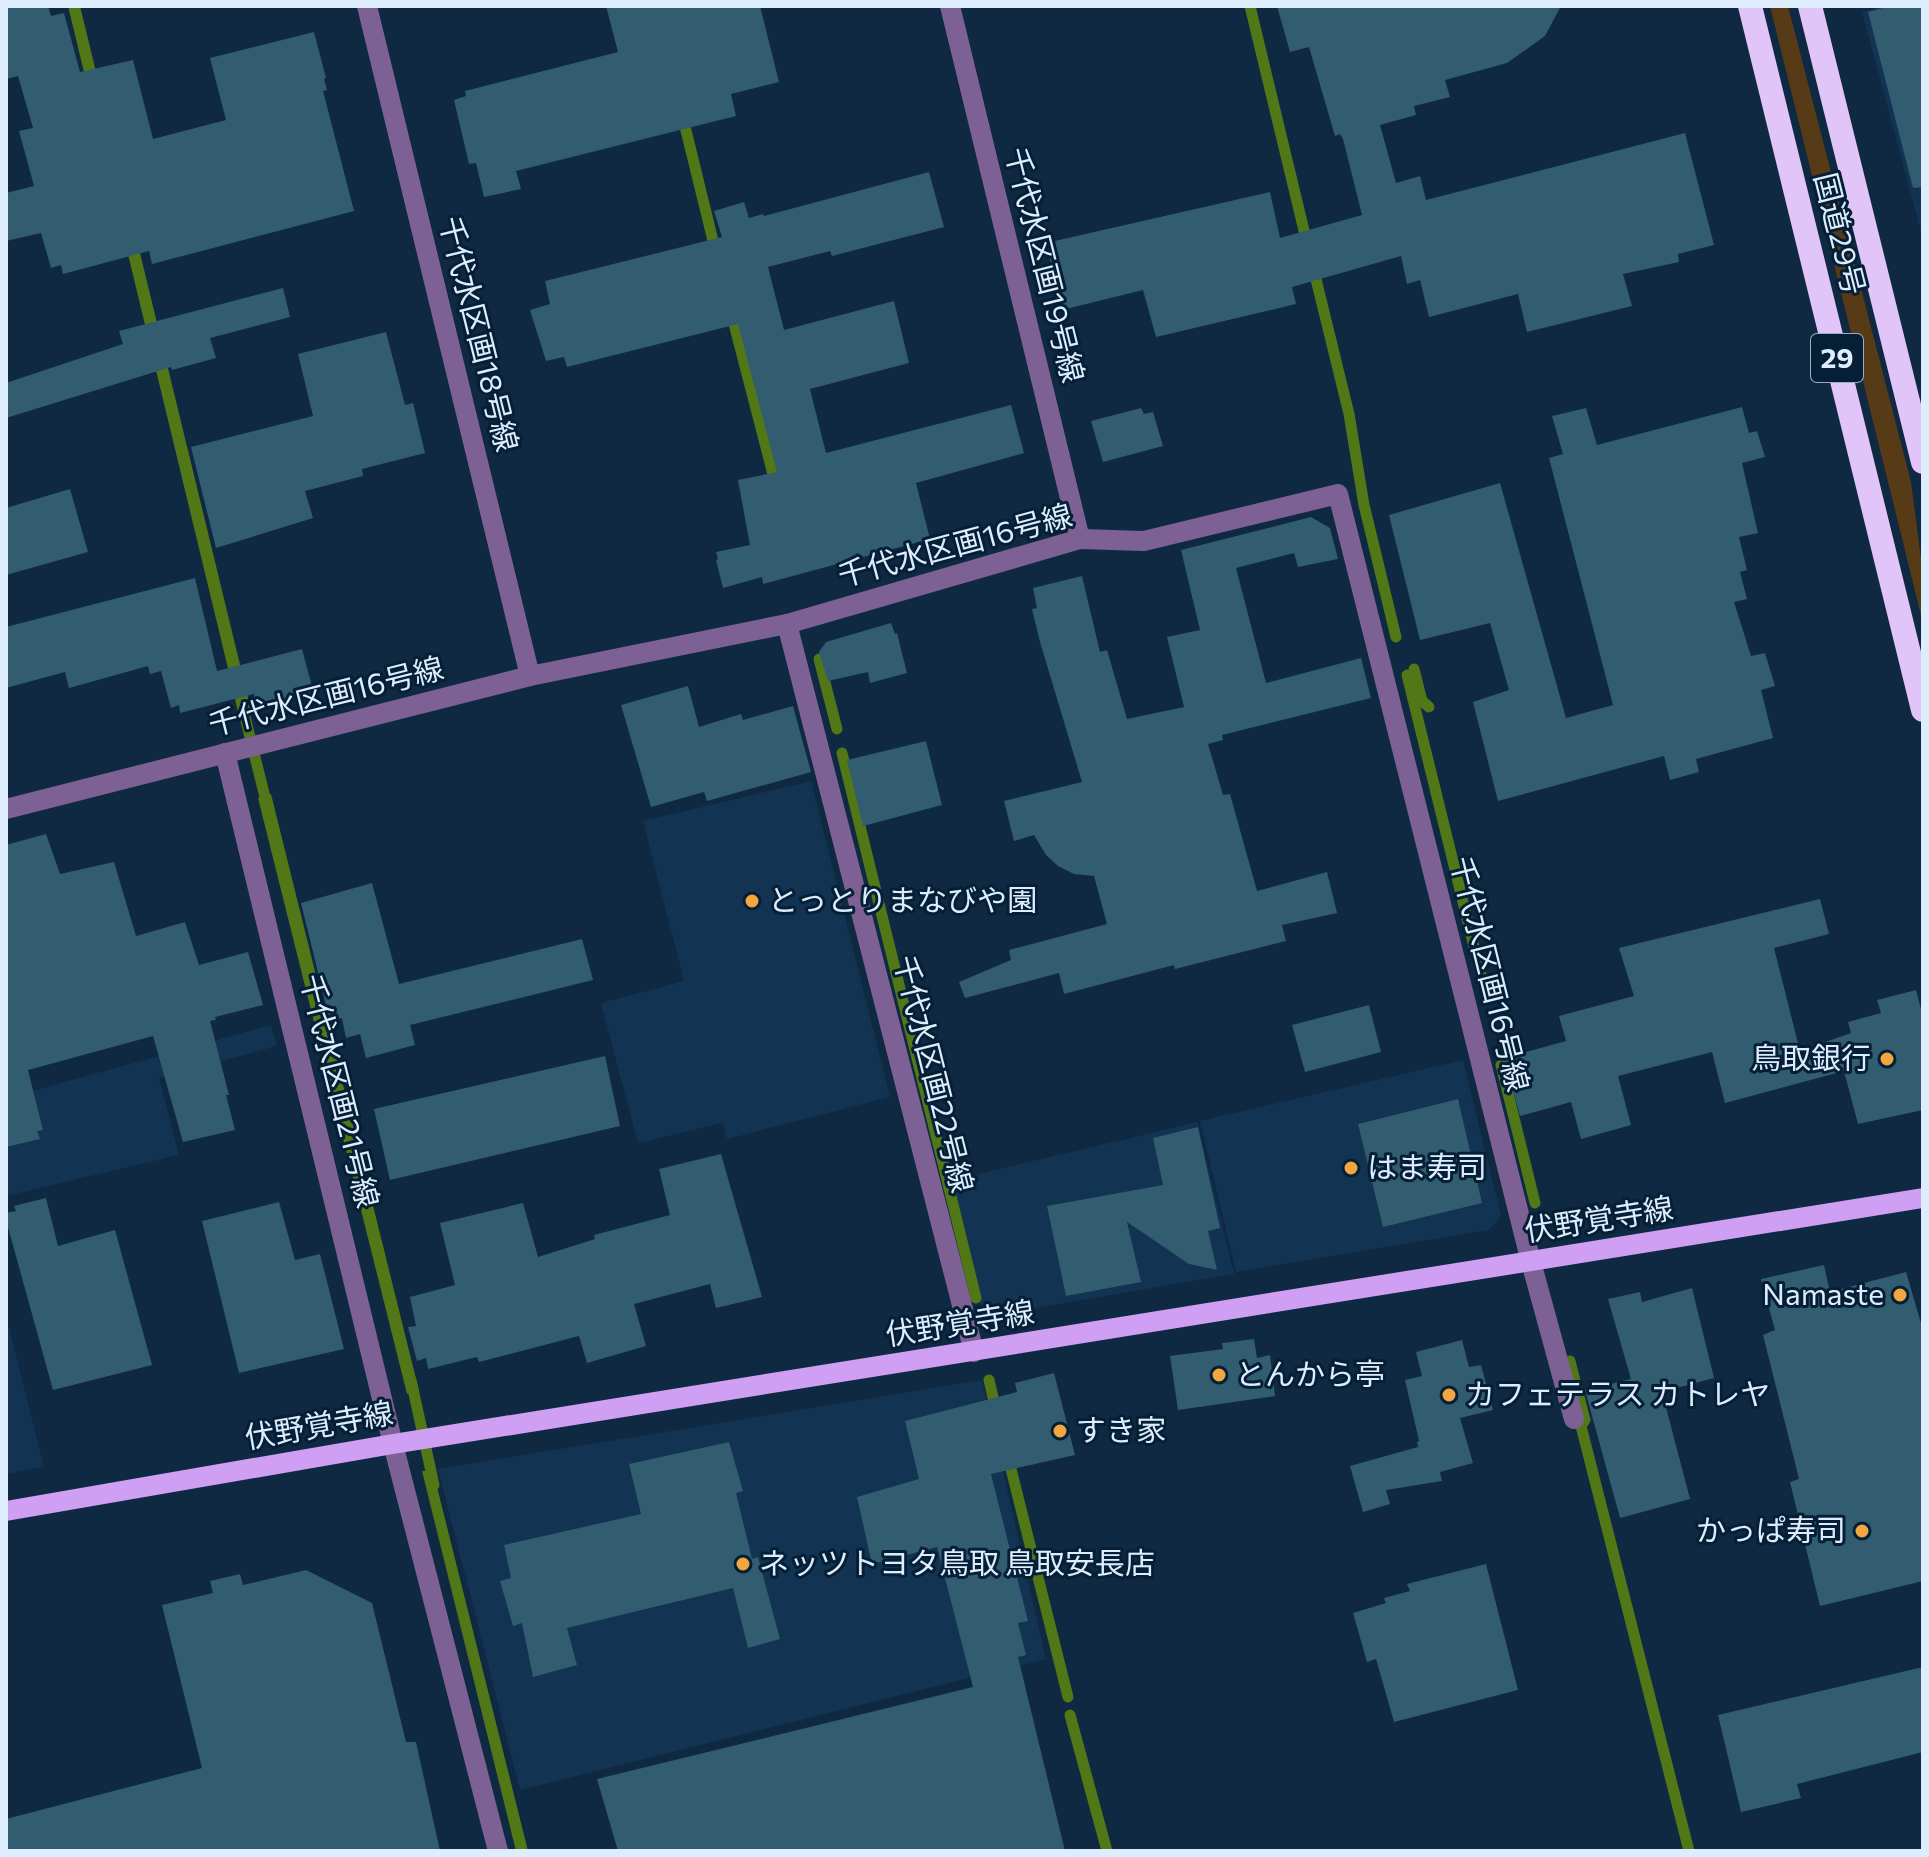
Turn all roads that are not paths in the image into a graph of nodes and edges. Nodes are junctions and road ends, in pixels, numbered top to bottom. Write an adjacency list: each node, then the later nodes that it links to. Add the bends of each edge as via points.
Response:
1 (367, 6): 8 (street, 千代水区画18号線)
2 (950, 6): 6 (street, 千代水区画19号線)
3 (1750, 6): 9 (highway, 国道29号 / 29)
4 (1810, 6): 5 (highway, 国道29号 / 29)
5 (1923, 462)
6 (1080, 539): 7 (street, 千代水区画16号線); 13 (street, 千代水区画16号線, via 1144,541 1338,494)
7 (787, 624): 8 (street, 千代水区画16号線); 14 (street, 千代水区画22号線)
8 (530, 676): 10 (street, 千代水区画16号線)
9 (1923, 710)
10 (225, 753): 11 (street, 千代水区画16号線); 16 (street, 千代水区画21号線)
11 (6, 809)
12 (1923, 1198): 13 (main road, 伏野覚寺線)
13 (1531, 1262): 14 (main road, 伏野覚寺線); 15 (street)
14 (974, 1352): 16 (main road, 伏野覚寺線)
15 (1574, 1419)
16 (393, 1444): 17 (main road, 伏野覚寺線); 18 (street, 千代水区画21号線)
17 (6, 1511)
18 (498, 1851)

